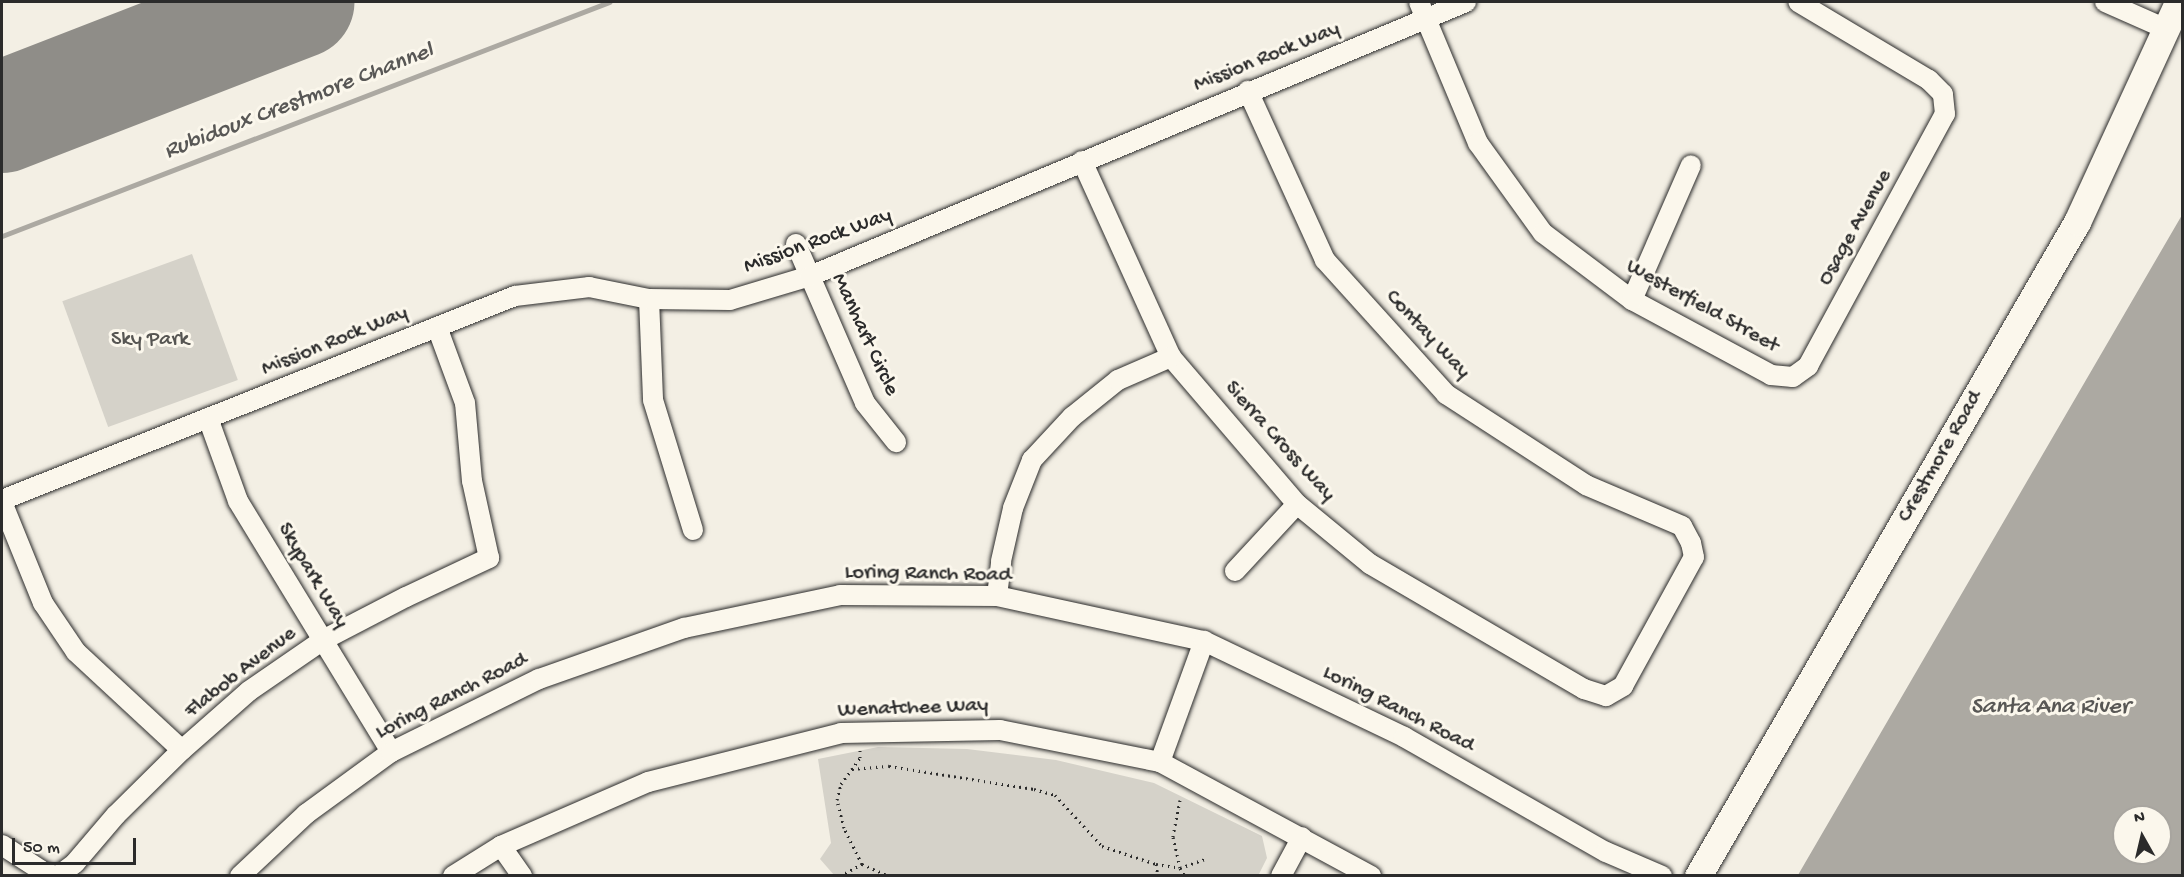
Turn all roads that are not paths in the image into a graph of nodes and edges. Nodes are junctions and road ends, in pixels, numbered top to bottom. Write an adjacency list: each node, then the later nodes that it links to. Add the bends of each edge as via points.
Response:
1 (1466, 2): 5 (street, Mission Rock Way)
2 (1798, 2): 16 (street, Osage Avenue, via 1929,80 1943,94 1945,114 1808,366)
3 (2105, 2): 6 (street)
4 (2178, 2): 6 (street, Crestmore Road)
5 (1423, 10): 7 (street, Mission Rock Way); 13 (street, Westerfield Street, via 1478,143 1543,233)
6 (2164, 14): 40 (street, Crestmore Road, via 2077,222)
7 (1248, 91): 8 (street, Mission Rock Way); 26 (street, Contay Way, via 1325,260 1446,394 1587,485 1682,526 1694,557 1623,686)
8 (1082, 161): 11 (street, Mission Rock Way); 15 (street, Sierra Cross Way)
9 (1691, 165): 13 (street)
10 (796, 244): 11 (street, Manhart Circle)
11 (810, 276): 12 (street, Mission Rock Way, via 730,300); 18 (street, Manhart Circle, via 865,402)
12 (649, 299): 14 (street, Mission Rock Way, via 589,287 516,296); 21 (street, via 653,400)
13 (1632, 300): 16 (street, Westerfield Street, via 1771,375)
14 (437, 327): 17 (street, Mission Rock Way); 24 (street, Flabob Avenue, via 465,403 472,482 489,558)
15 (1171, 357): 20 (street, Sierra Cross Way); 23 (street, via 1118,380 1072,417 1032,460 1013,508)
16 (1793, 377)
17 (208, 418): 19 (street, Mission Rock Way); 24 (street, Skypark Way, via 238,501)
18 (896, 442)
19 (2, 501): 27 (street, via 43,603 76,652)
20 (1298, 504): 22 (street); 26 (street, Sierra Cross Way, via 1370,564 1584,689)
21 (693, 530)
22 (1235, 571)
23 (997, 596): 25 (street, Loring Ranch Road); 28 (street, Loring Ranch Road, via 840,595 684,628 539,679)
24 (323, 640): 27 (street, Flabob Avenue, via 249,691); 28 (street, Skypark Way)
25 (1204, 640): 29 (street); 39 (street, Loring Ranch Road, via 1404,737 1606,852)
26 (1606, 696)
27 (182, 750): 33 (street, Flabob Avenue, via 116,815 75,863)
28 (391, 753): 34 (street, Loring Ranch Road, via 306,814)
29 (1160, 762): 30 (street, Wenatchee Way); 32 (street, Wenatchee Way, via 1000,730 841,733 648,782)
30 (1302, 837): 37 (street); 38 (street, Wenatchee Way)
31 (2, 844): 33 (street, via 42,871)
32 (501, 846): 35 (street, Wenatchee Way); 36 (street)
33 (57, 876)
34 (240, 876)
35 (453, 876)
36 (522, 876)
37 (1281, 876)
38 (1371, 876)
39 (1662, 876)
40 (1698, 876)

